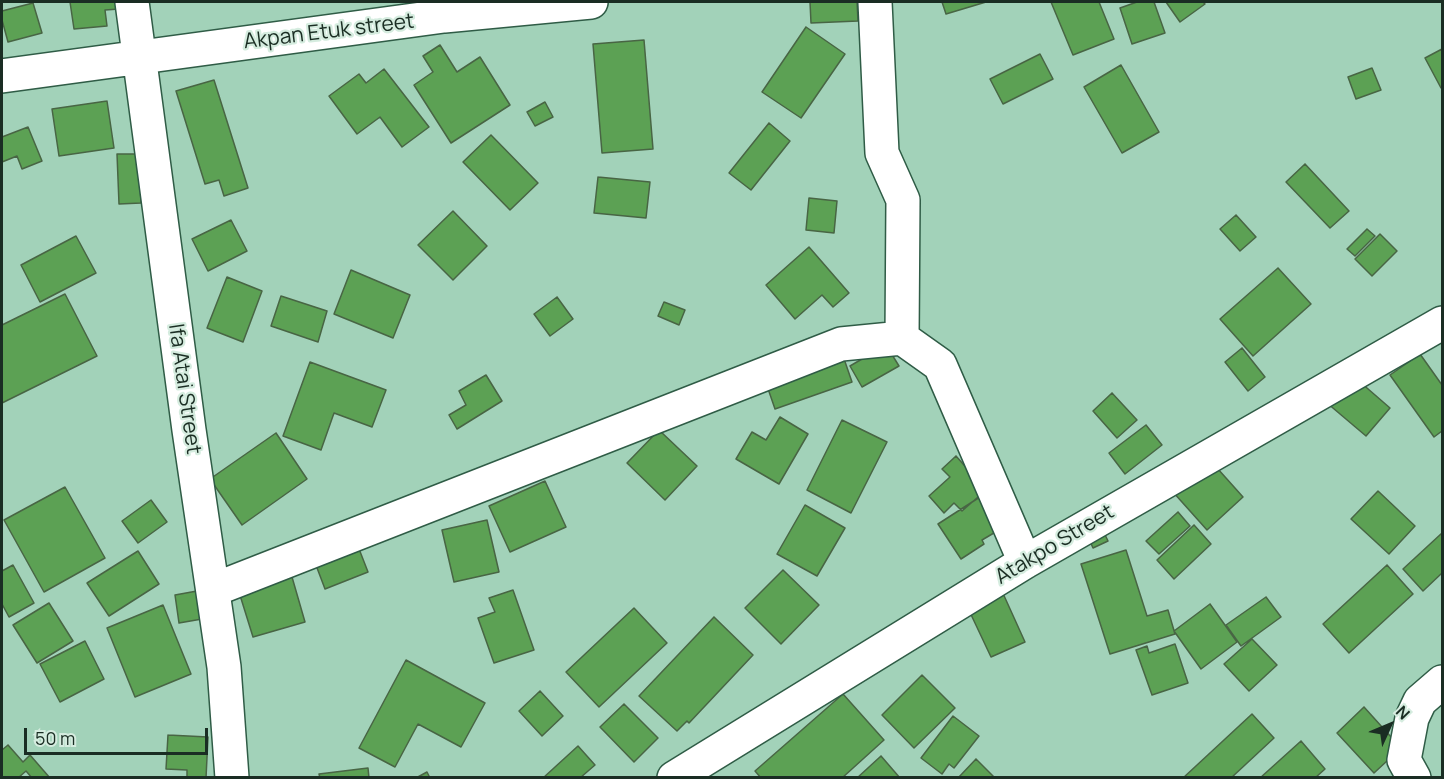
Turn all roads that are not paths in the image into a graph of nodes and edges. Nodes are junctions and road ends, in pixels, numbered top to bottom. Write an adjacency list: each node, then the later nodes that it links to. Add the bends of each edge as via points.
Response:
1 (132, 2): 5 (street, Ifa Atai Street)
2 (591, 2): 4 (street, Akpan Etuk street)
3 (875, 2): 8 (street, via 882,153 903,200)
4 (443, 9): 5 (street, Akpan Etuk street)
5 (139, 56): 6 (street, Akpan Etuk street); 10 (street, Ifa Atai Street)
6 (2, 76)
7 (1443, 323): 9 (street, Atakpo Street)
8 (902, 338): 9 (street, via 940,365); 10 (street, via 841,344)
9 (1025, 562): 13 (street, Atakpo Street)
10 (213, 590): 12 (street, Ifa Atai Street, via 224,668)
11 (1443, 682): 14 (street, via 1420,701 1412,718 1404,760)
12 (231, 777)
13 (674, 777)
14 (1414, 777)

